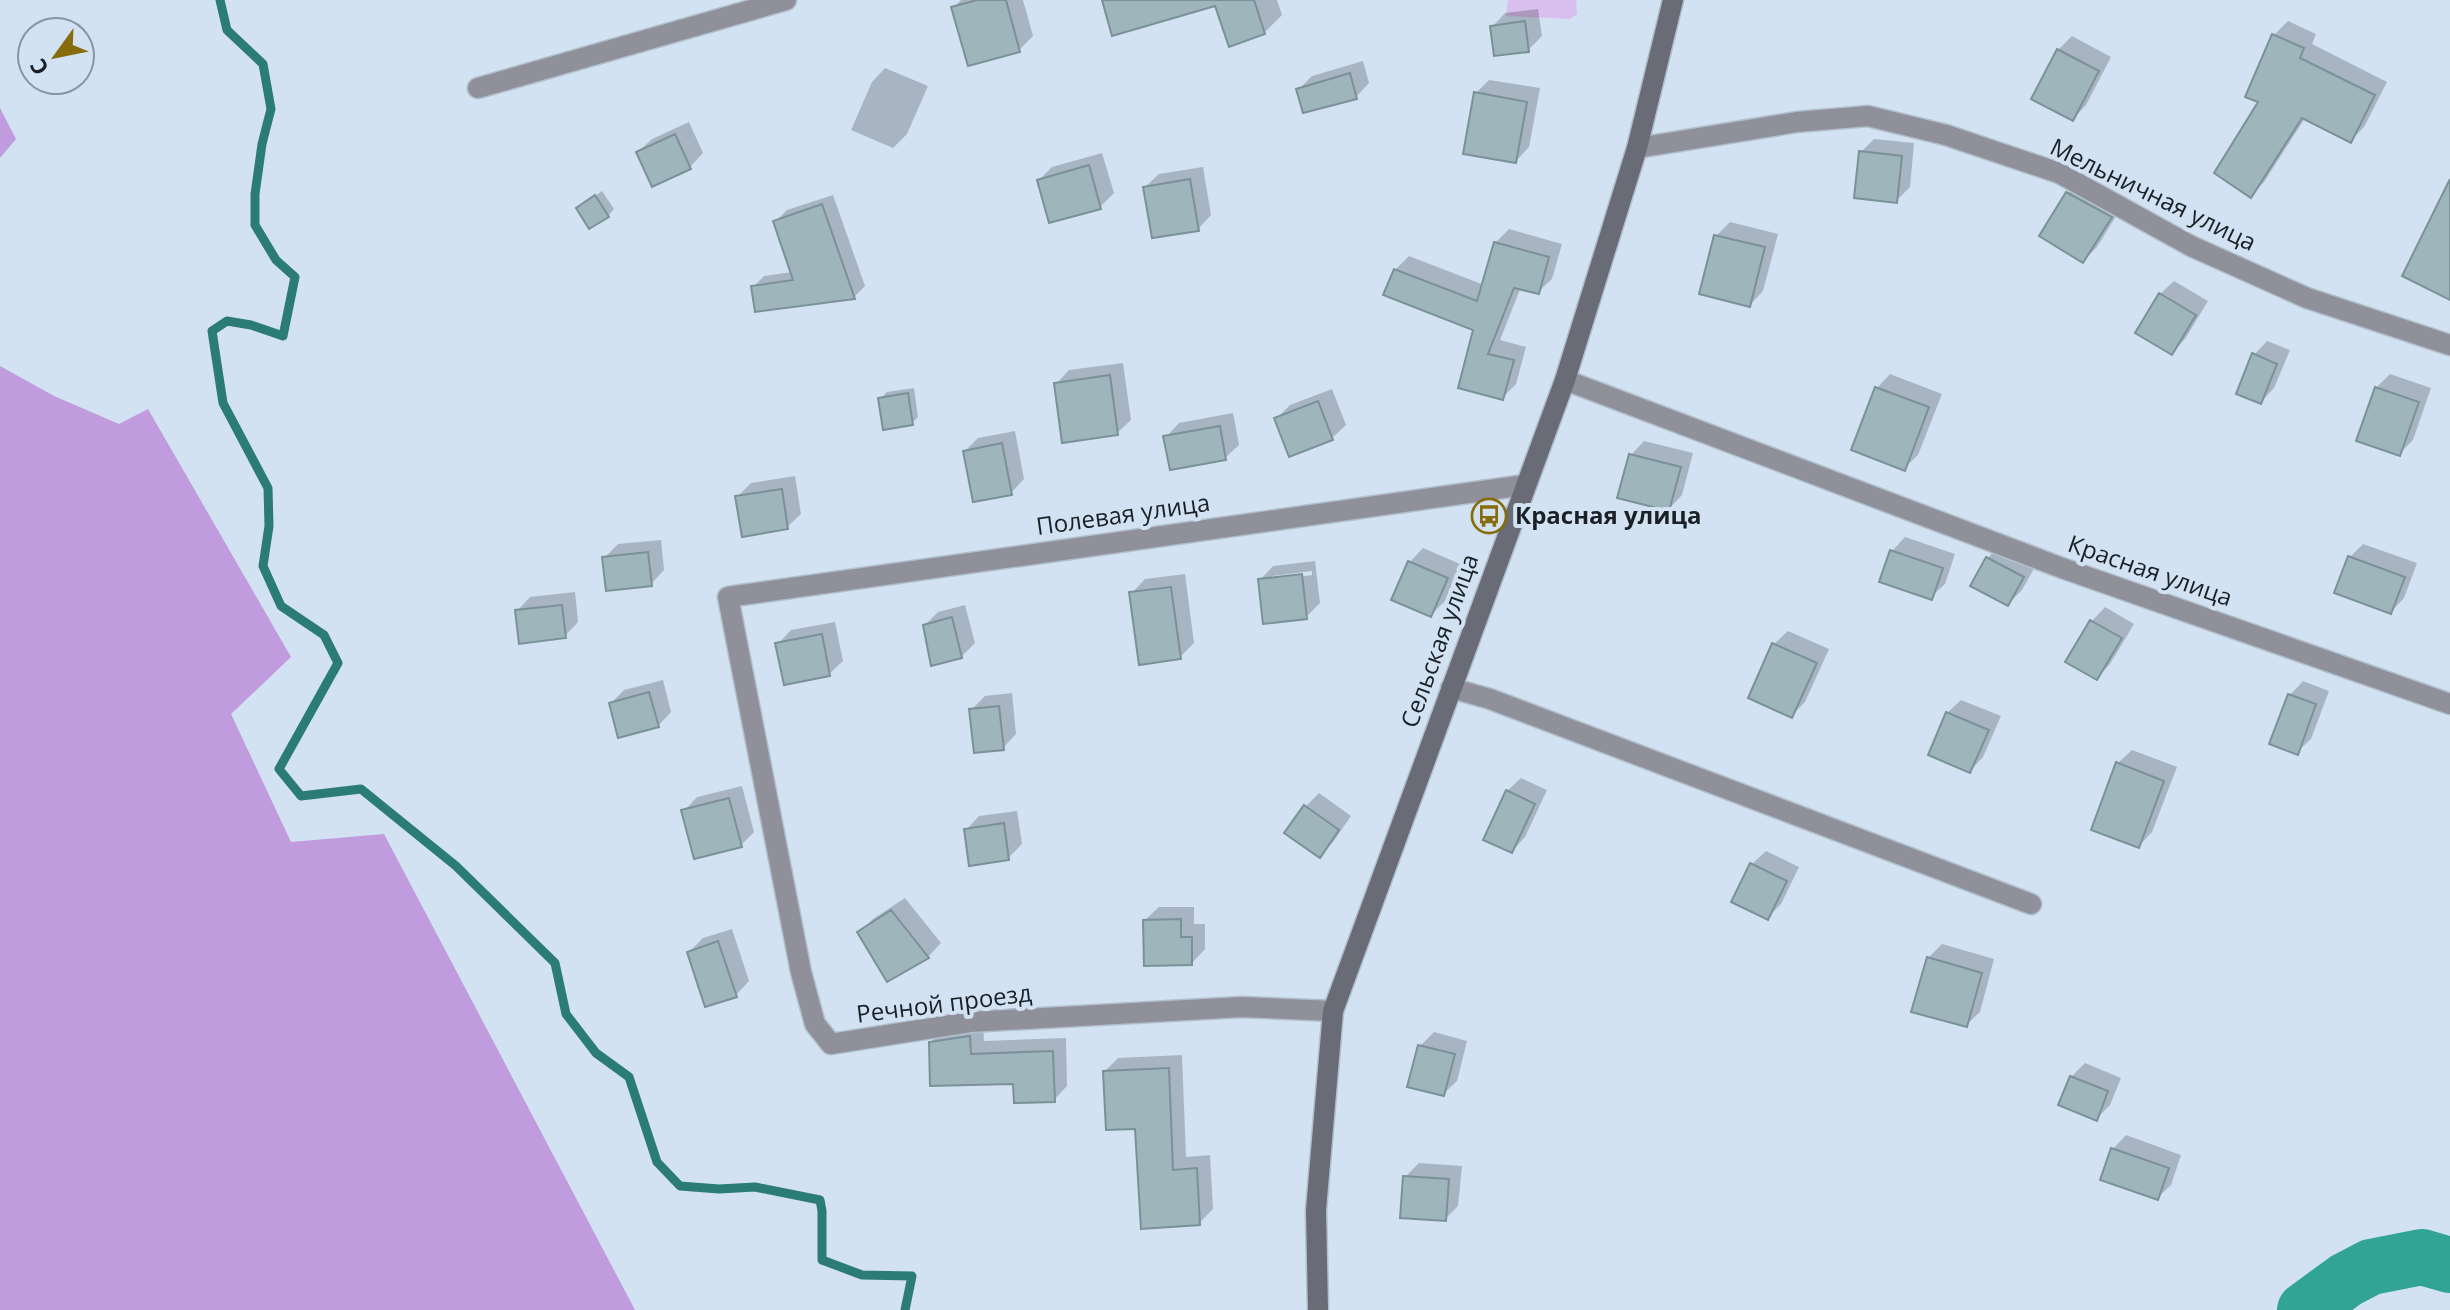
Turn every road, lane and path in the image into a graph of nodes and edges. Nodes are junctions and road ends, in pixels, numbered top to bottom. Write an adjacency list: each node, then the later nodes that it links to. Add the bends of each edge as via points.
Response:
1 (786, 0): 3 (street)
2 (1673, 0): 4 (main road, Сельская улица)
3 (478, 88)
4 (1637, 148): 5 (street, Мельничная улица, via 1868,116 1946,135 2059,173 2191,246 2307,298); 6 (main road, Сельская улица)
5 (2450, 345)
6 (1565, 380): 7 (main road, Сельская улица); 10 (street, Красная улица, via 2062,568)
7 (1525, 485): 8 (street, Полевая улица); 9 (main road, Сельская улица)
8 (728, 597): 12 (street, Речной проезд, via 801,972 815,1024 831,1044 970,1022 1242,1007)
9 (1451, 688): 11 (street); 12 (main road, Сельская улица)
10 (2450, 704)
11 (2031, 904)
12 (1333, 1011): 13 (main road, Сельская улица, via 1316,1210)
13 (1318, 1310)

